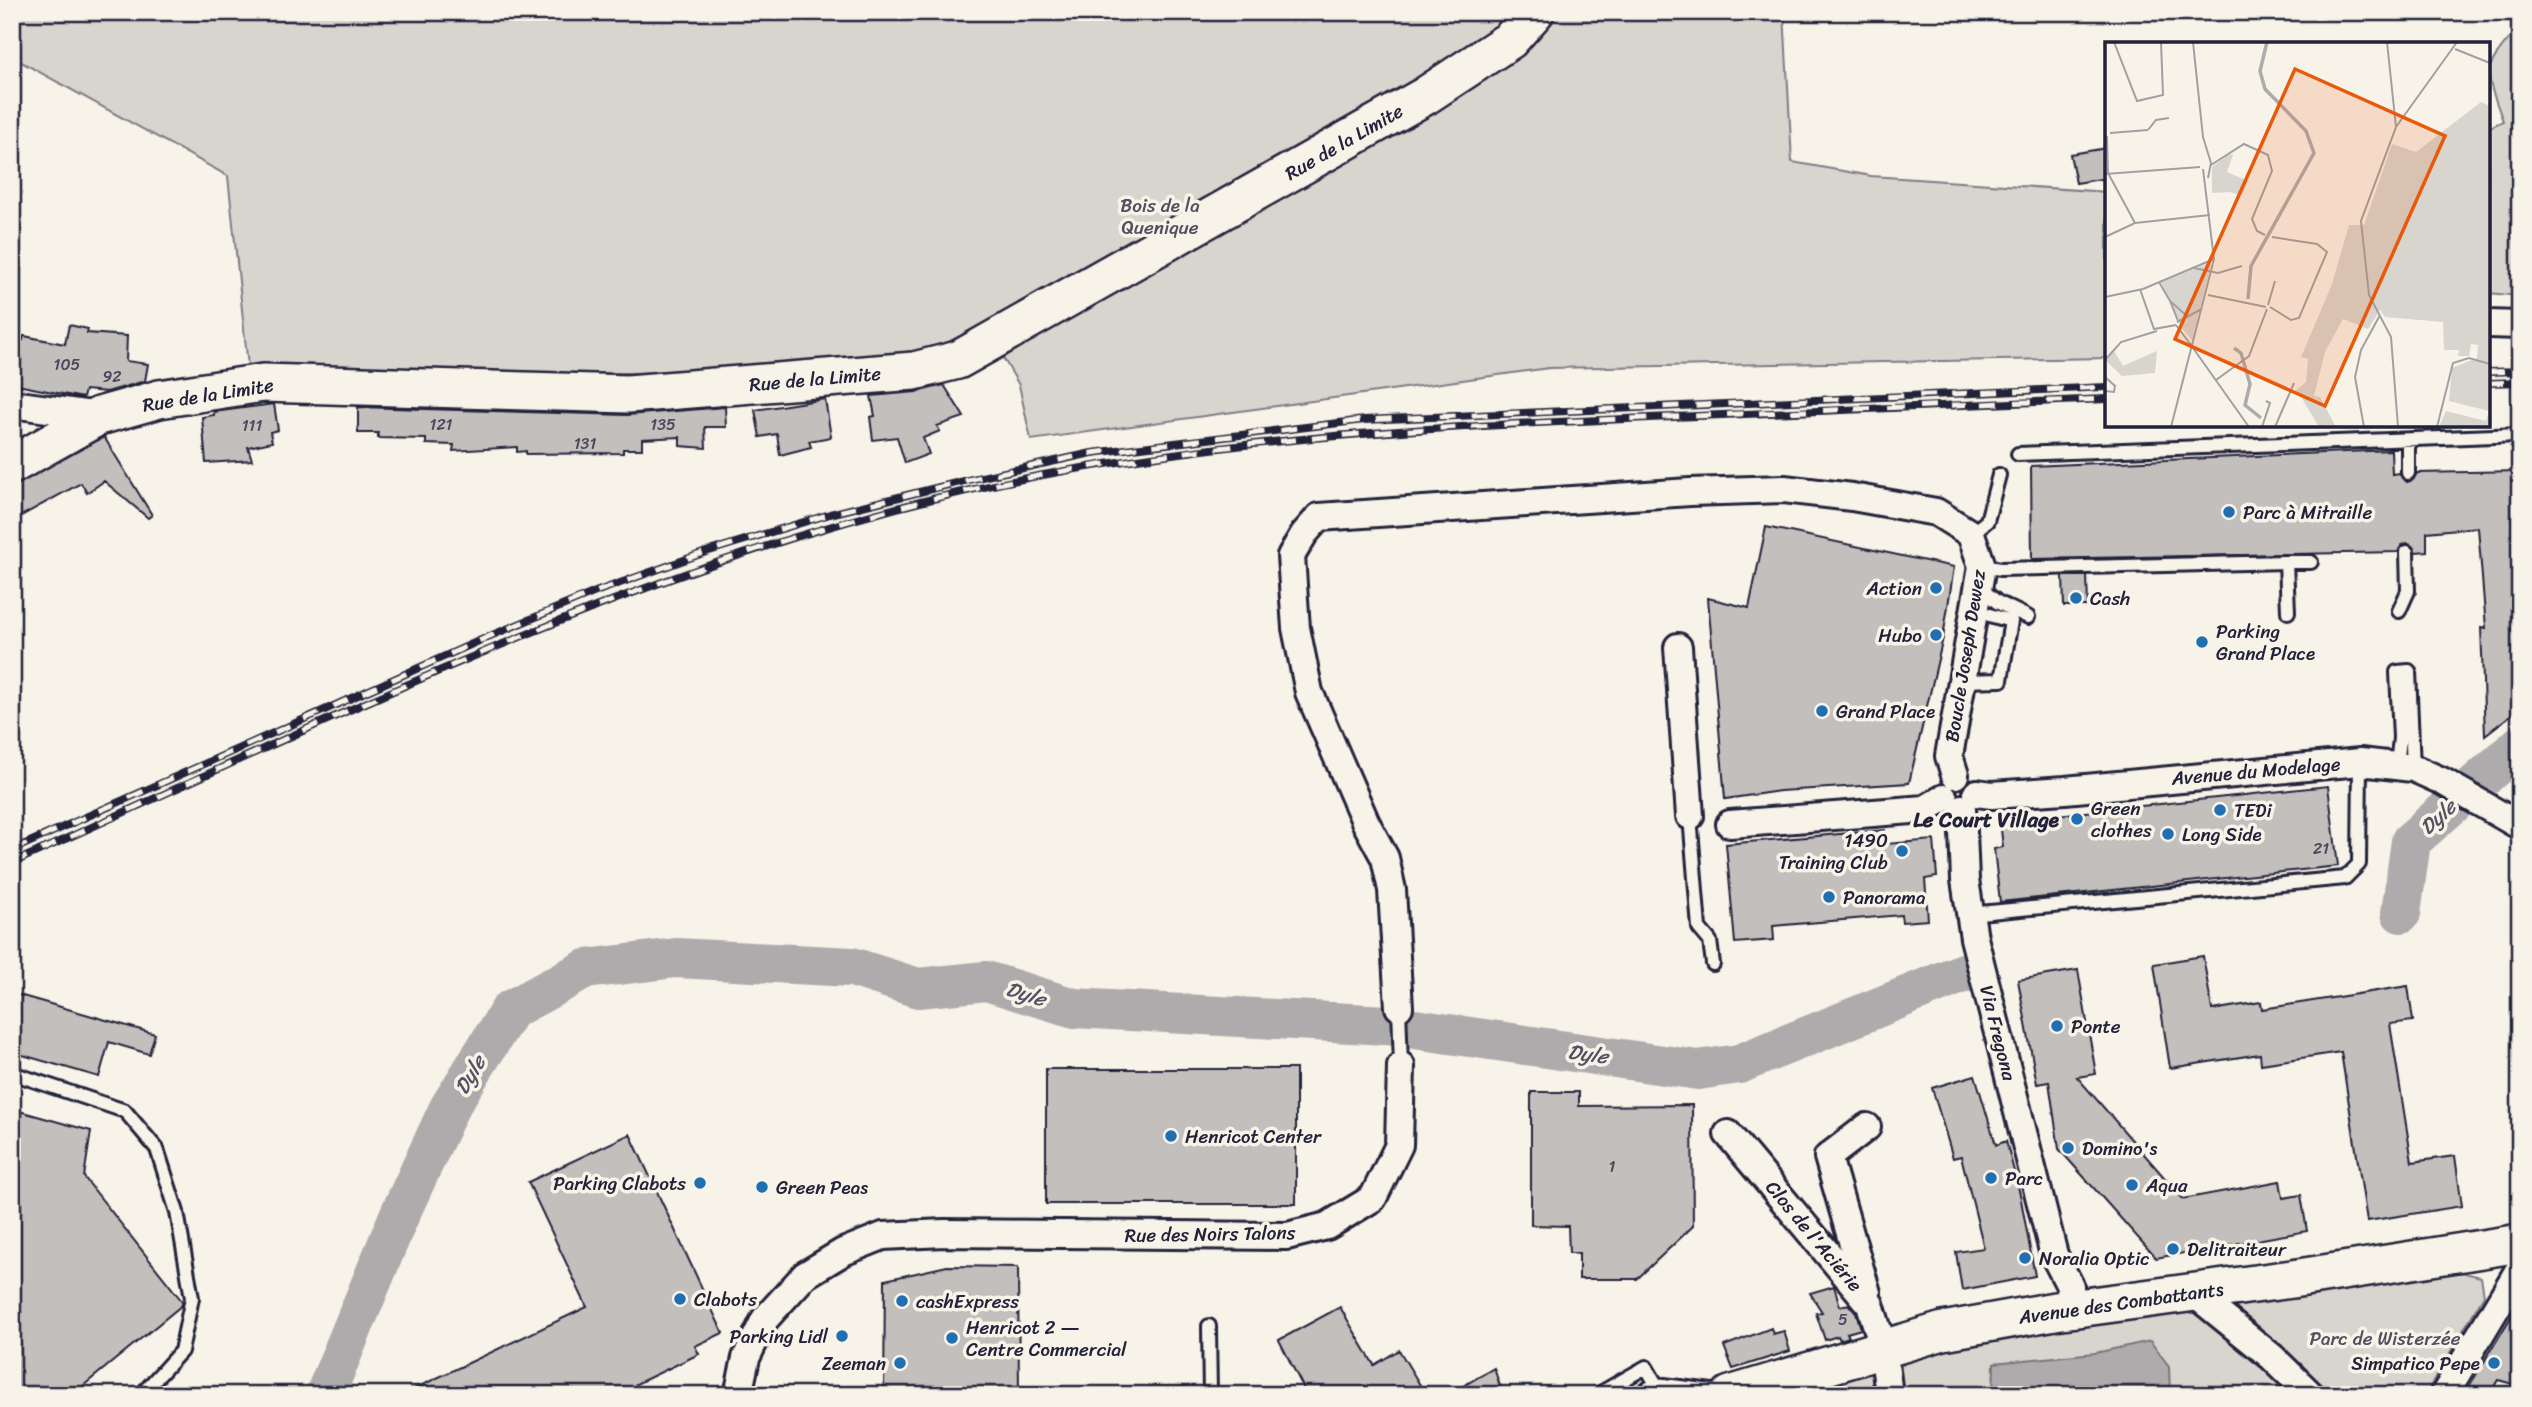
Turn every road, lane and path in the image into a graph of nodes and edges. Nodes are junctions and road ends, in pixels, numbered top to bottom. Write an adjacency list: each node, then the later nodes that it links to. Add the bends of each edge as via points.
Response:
1 (1535, 12): 5 (street, Rue de la Limite, via 1510,40 1425,96 958,360 914,371 628,394 263,383 159,399)
2 (2490, 324): 3 (street)
3 (2520, 325)
4 (17, 405): 5 (street); 9 (street, via 33,426)
5 (99, 416): 9 (street, Rue de la Limite)
6 (2520, 435): 7 (lane)
7 (2408, 440): 8 (lane); 10 (lane)
8 (2018, 454)
9 (26, 456)
10 (2408, 473)
11 (1999, 475): 12 (lane, via 1987,521)
12 (1971, 534): 16 (street, Boucle Joseph Dewez); 30 (street, via 1936,512 1784,489 1319,517 1291,556 1301,653 1309,692 1385,858 1392,890)
13 (2407, 552): 17 (lane, via 2408,591)
14 (2286, 562): 15 (lane); 16 (lane, via 2001,569); 18 (lane)
15 (2311, 562)
16 (1979, 589): 19 (lane); 21 (street, Boucle Joseph Dewez); 21 (lane, via 2011,621 2001,680)
17 (2399, 611)
18 (2288, 612)
19 (2028, 617)
20 (1678, 647): 25 (street)
21 (1961, 681): 24 (street, Boucle Joseph Dewez, via 1948,756)
22 (2360, 762): 23 (street, Avenue du Modelage); 24 (street, Avenue du Modelage, via 2065,790); 28 (lane, via 2359,864 2345,878)
23 (2405, 766): 23 (lane, via 2409,671 2397,672); 27 (street, Avenue du Modelage, via 2442,781)
24 (1960, 793): 26 (street, via 1925,808); 28 (street, Via Fregona)
25 (1690, 816): 29 (lane, via 1699,928 1710,941)
26 (1730, 824)
27 (2520, 826)
28 (1972, 926): 39 (street, Via Fregona, via 2054,1255 2052,1289)
29 (1713, 964)
30 (1399, 1007): 31 (lane, Rue des Noirs Talons)
31 (1401, 1066): 46 (street, Rue des Noirs Talons, via 1399,1145 1373,1198 1327,1226 1287,1236 1189,1242 944,1233 883,1237 843,1252 804,1275 765,1319 746,1358)
32 (12, 1073): 45 (lane, via 125,1111 157,1149 177,1212 192,1298 181,1350)
33 (1867, 1127): 38 (street, via 1828,1157)
34 (1728, 1134): 38 (street, Clos de l'Aciérie)
35 (2520, 1243): 37 (street, Avenue des Combattants)
36 (2520, 1268): 52 (street)
37 (2192, 1292): 39 (street, Avenue des Combattants); 51 (street, via 2273,1357)
38 (1870, 1304): 41 (street, Clos de l'Aciérie)
39 (2063, 1310): 41 (street, Avenue des Combattants, via 1942,1331)
40 (1209, 1326): 47 (lane)
41 (1884, 1347): 43 (street, Avenue des Combattants); 50 (street, Clos de l'Aciérie)
42 (1656, 1384): 44 (lane); 48 (lane, via 1646,1367); 49 (lane)
43 (1780, 1387): 44 (street, Avenue des Combattants)
44 (1730, 1394)
45 (141, 1395)
46 (738, 1395)
47 (1210, 1395)
48 (1597, 1395)
49 (1637, 1395)
50 (1889, 1395)
51 (2311, 1395)
52 (2444, 1395)

